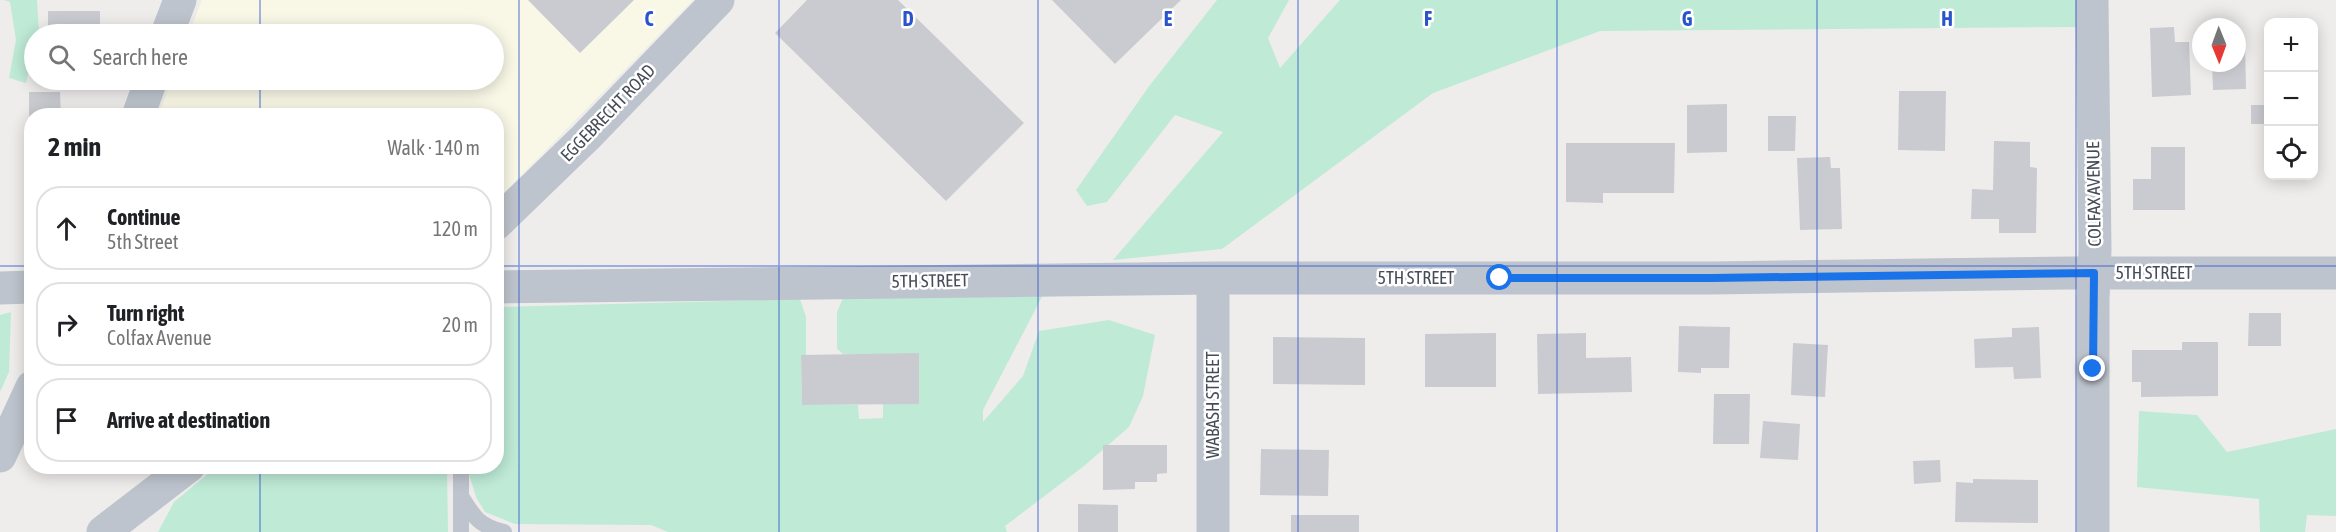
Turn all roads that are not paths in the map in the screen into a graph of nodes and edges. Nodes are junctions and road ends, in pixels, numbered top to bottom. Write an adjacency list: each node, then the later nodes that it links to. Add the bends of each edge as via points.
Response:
1 (180, 0): 4 (street)
2 (718, 0): 7 (street, EGGEBRECHT ROAD)
3 (2092, 0): 8 (street, COLFAX AVENUE)
4 (171, 24)
5 (147, 90): 6 (street)
6 (141, 108)
7 (504, 216)
8 (2094, 273): 9 (street, 5TH STREET); 10 (street, 5TH STREET); 23 (street, COLFAX AVENUE)
9 (2336, 273)
10 (1213, 278): 12 (street, 5TH STREET); 22 (street, WABASH STREET)
11 (24, 287): 13 (street)
12 (504, 287)
13 (0, 288)
14 (24, 404): 15 (street)
15 (0, 456)
16 (179, 474): 19 (street)
17 (461, 474): 18 (lane)
18 (460, 495): 20 (lane); 21 (lane, via 474,518 488,528)
19 (103, 532)
20 (461, 532)
21 (504, 532)
22 (1213, 532)
23 (2093, 532)

